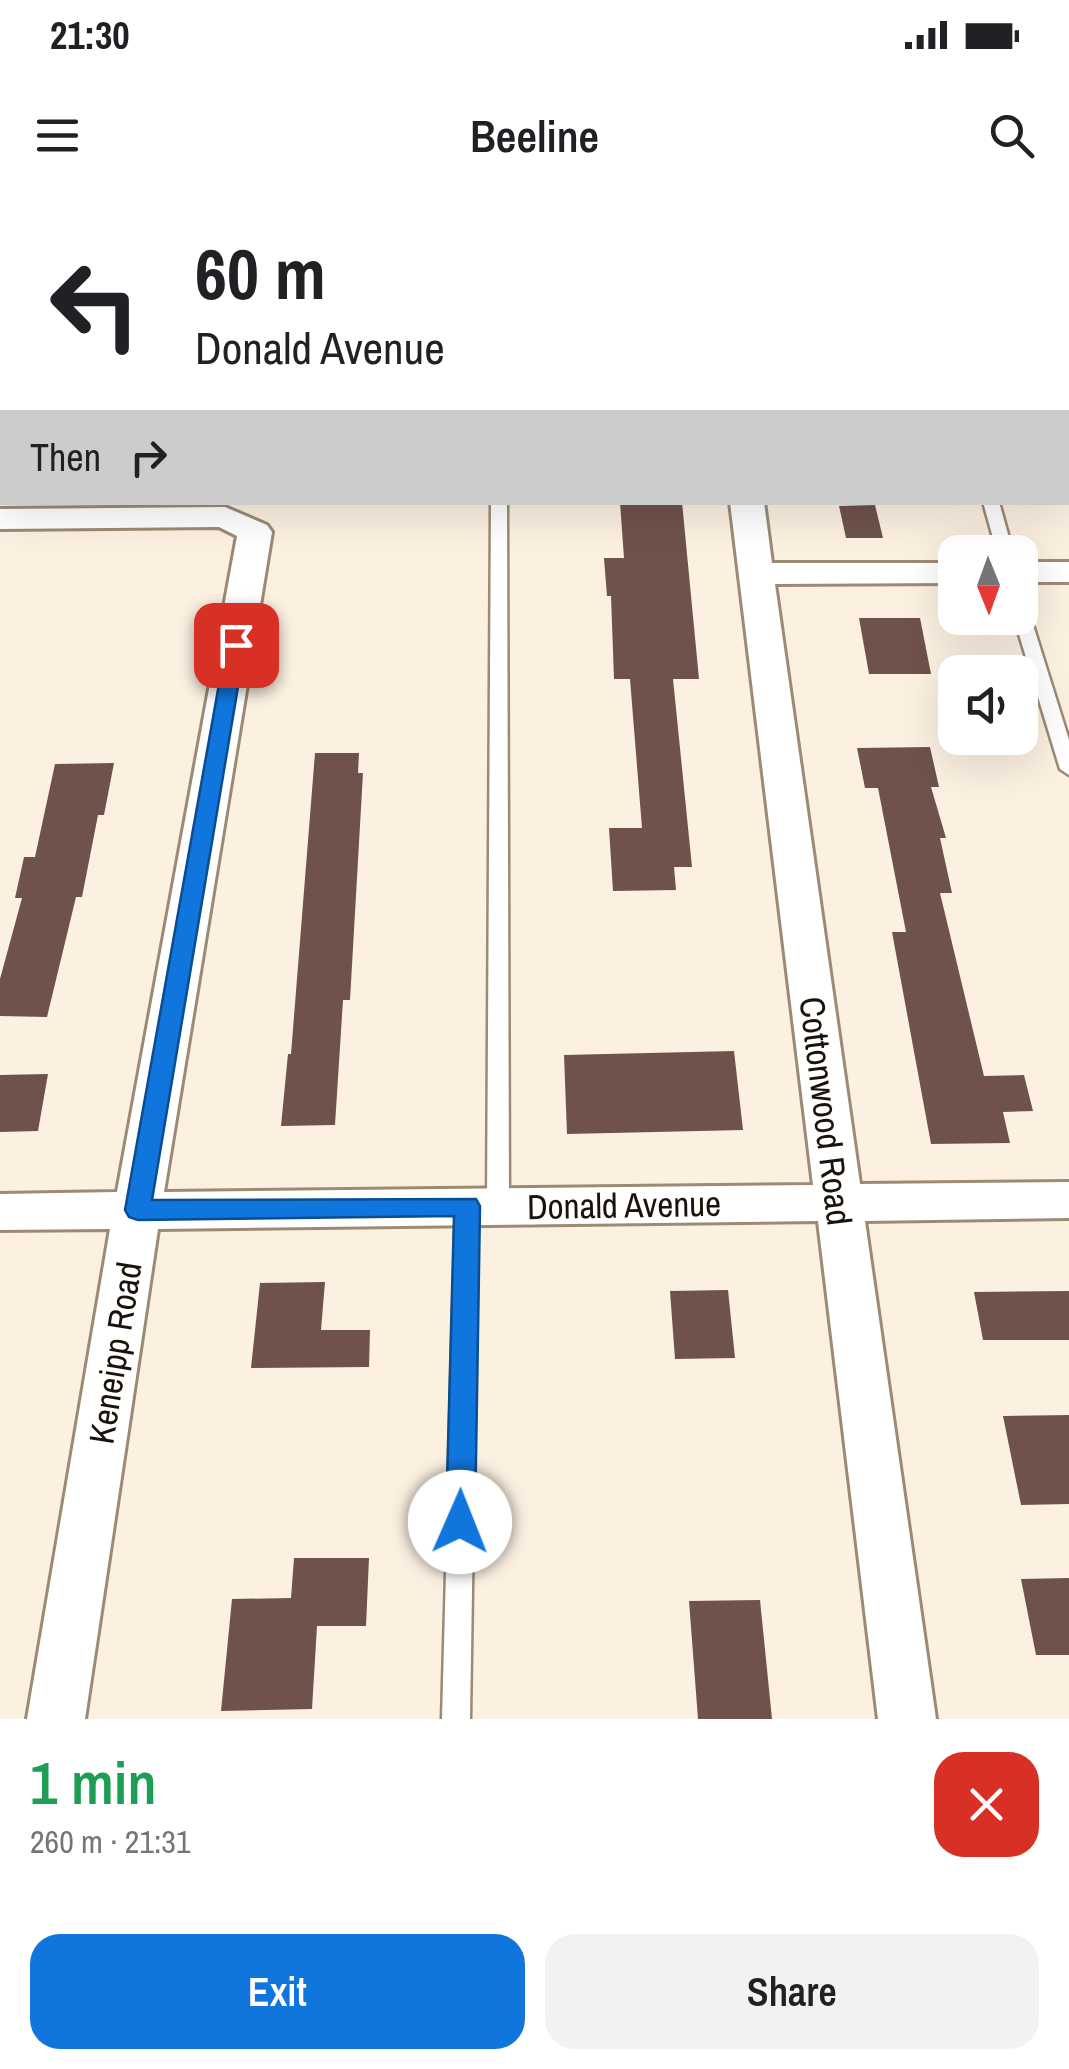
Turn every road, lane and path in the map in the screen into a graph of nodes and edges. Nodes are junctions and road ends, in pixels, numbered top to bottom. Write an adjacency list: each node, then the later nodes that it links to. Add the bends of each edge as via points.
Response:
1 (499, 505): 14 (lane)
2 (747, 505): 9 (street, Cottonwood Road)
3 (993, 505): 5 (lane)
4 (0, 520): 15 (street, Keneipp Road, via 225,517 255,532)
5 (1001, 535)
6 (938, 572): 9 (street)
7 (1038, 572): 8 (street)
8 (1069, 572)
9 (756, 574): 13 (street, Cottonwood Road)
10 (1028, 635): 11 (lane)
11 (1069, 770)
12 (1069, 1200): 13 (street, Donald Avenue)
13 (838, 1202): 14 (street, Donald Avenue); 19 (street, Cottonwood Road)
14 (483, 1206): 15 (street, Donald Avenue); 18 (lane)
15 (138, 1210): 16 (street, Donald Avenue); 17 (street, Keneipp Road)
16 (0, 1212)
17 (56, 1719)
18 (456, 1719)
19 (906, 1719)

